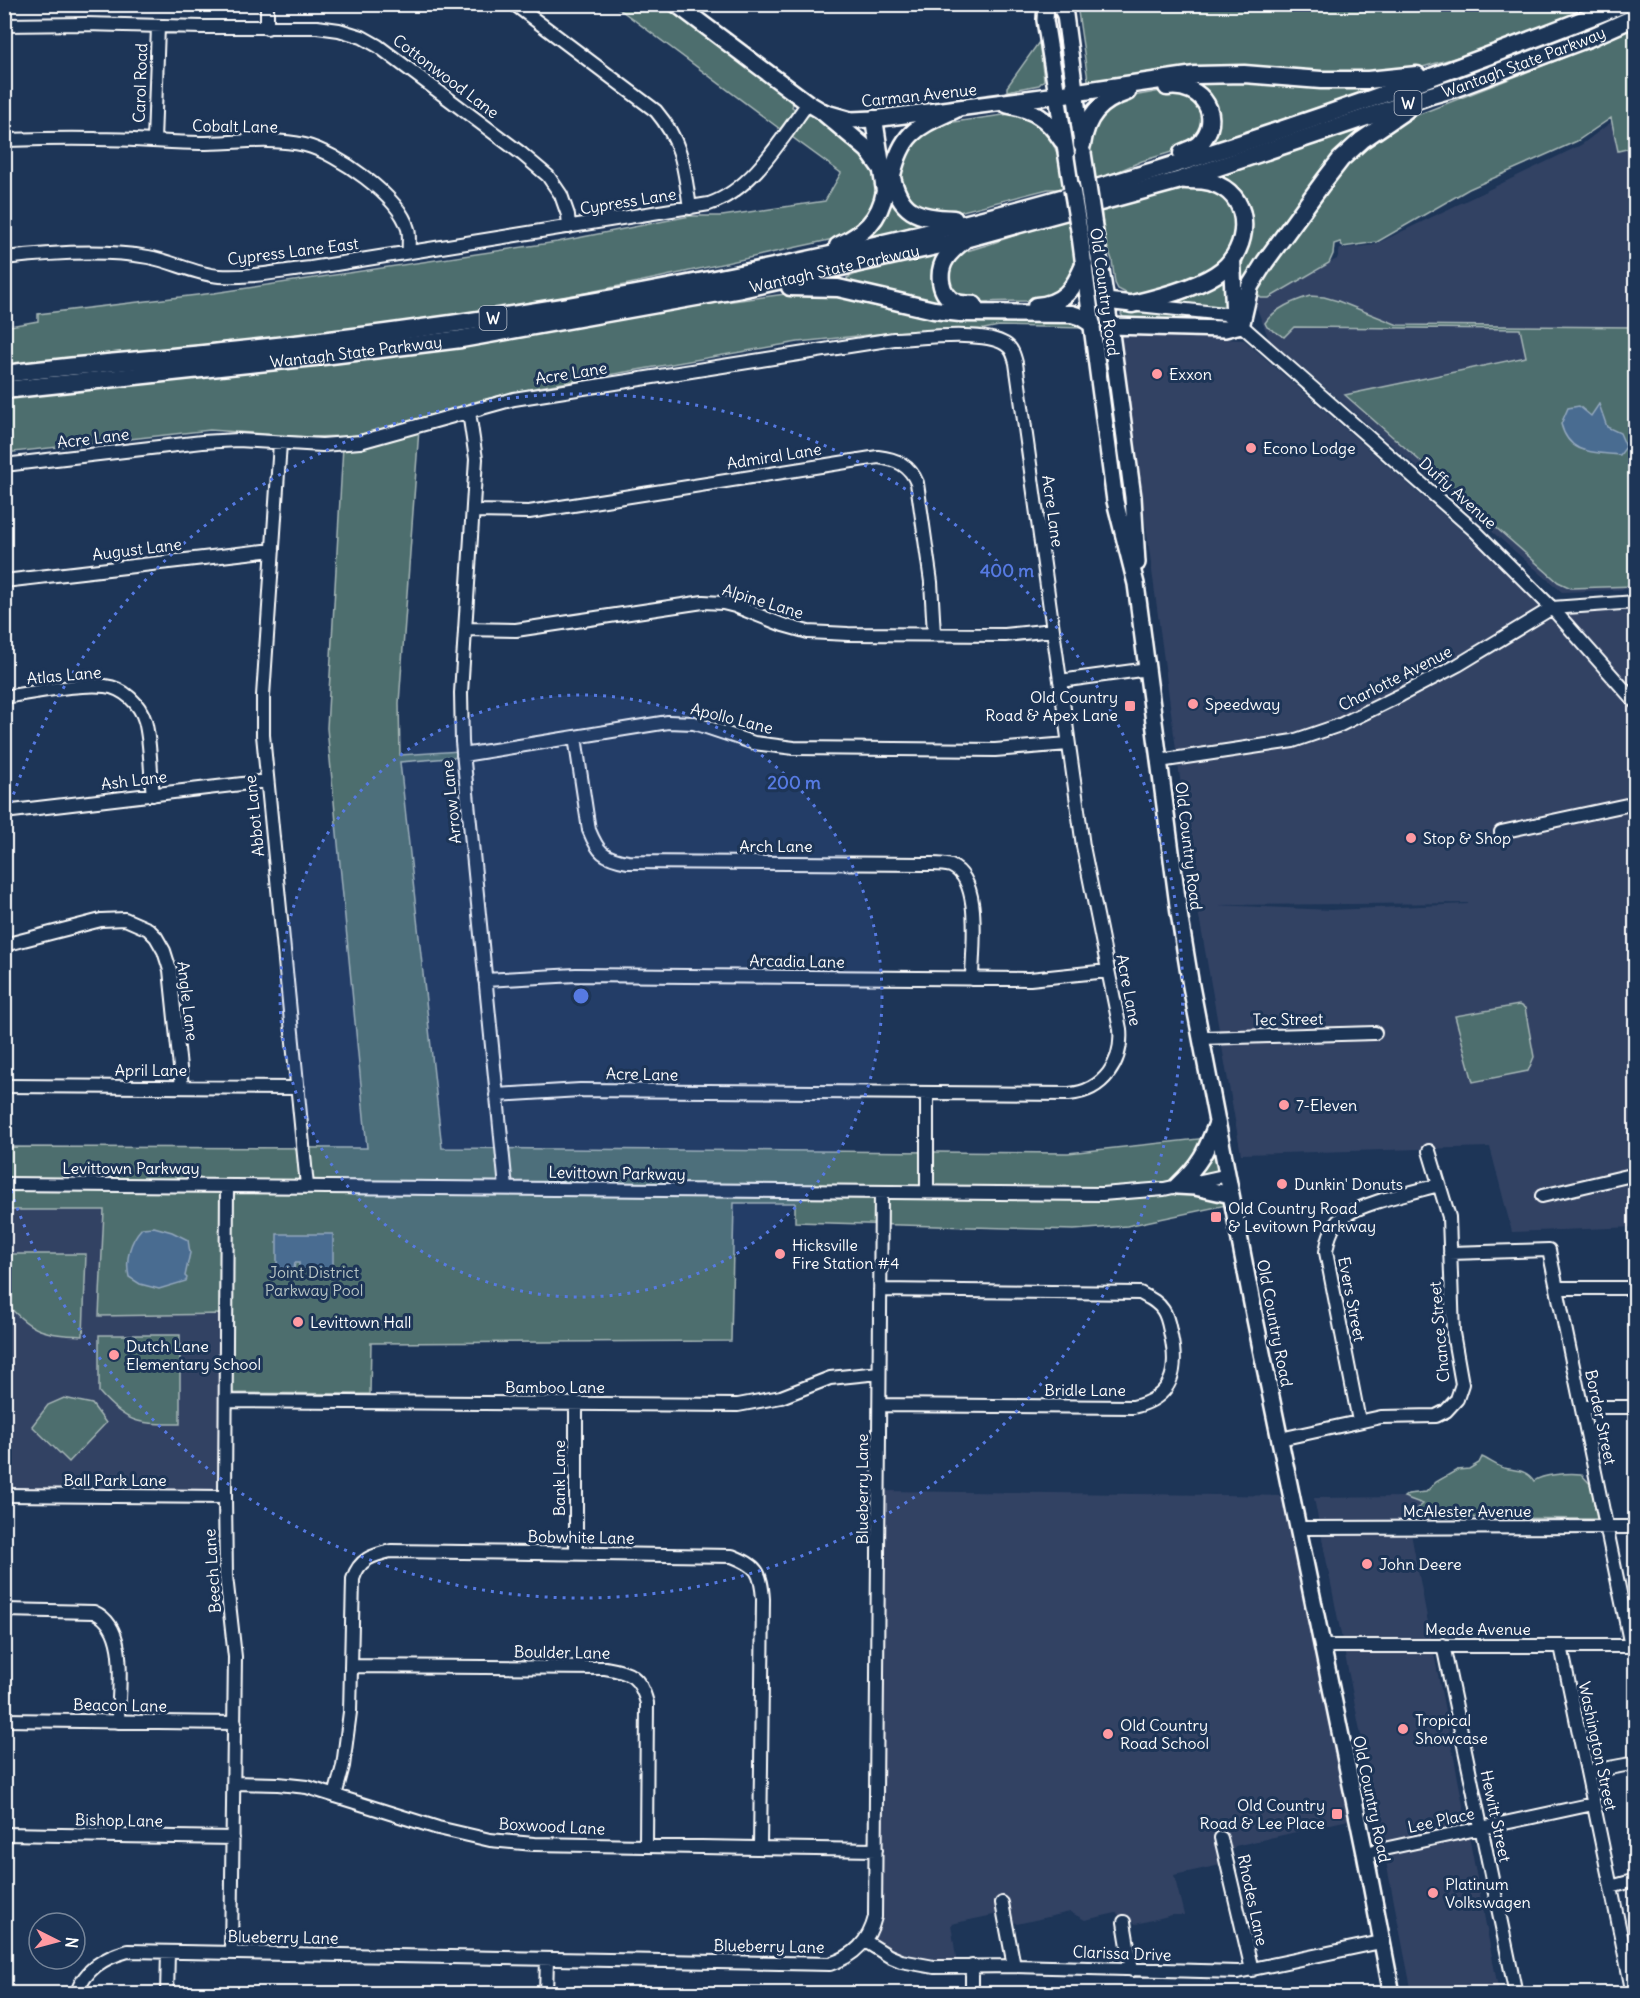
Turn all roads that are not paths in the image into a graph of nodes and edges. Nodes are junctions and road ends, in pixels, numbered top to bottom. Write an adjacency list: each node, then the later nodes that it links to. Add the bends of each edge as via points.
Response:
1 (267, 4): 10 (street)
2 (514, 4): 26 (street, via 656,111 679,146)
3 (676, 4): 15 (main road, Carman Avenue)
4 (1046, 4): 13 (main road, Old Country Road)
5 (1059, 4): 12 (main road, Old Country Road, via 1065,15)
6 (1624, 4): 11 (highway, Wantagh State Parkway / W)
7 (1635, 17): 14 (highway, Wantagh State Parkway / W, via 1479,80)
8 (4, 25): 9 (street, Cottonwood Lane)
9 (158, 26): 10 (street, Cottonwood Lane); 21 (street, Carol Road)
10 (267, 27): 28 (street, Cottonwood Lane, via 339,30 378,46 548,176 561,195)
11 (1444, 73): 12 (highway, via 1368,80 1195,75); 25 (highway, Wantagh State Parkway / W)
12 (1075, 93): 13 (highway); 22 (main road, Old Country Road)
13 (1057, 95): 16 (main road, Carman Avenue); 22 (main road, Old Country Road)
14 (1428, 96): 24 (highway, Wantagh State Parkway / W); 40 (highway, via 1362,140 1341,159 1250,286)
15 (808, 103): 18 (main road, Carman Avenue); 26 (street, Cypress Lane, via 741,188 721,201)
16 (998, 104): 17 (main road, Carman Avenue); 22 (main road, via 1043,117)
17 (956, 109): 19 (main road, Carman Avenue); 23 (highway, via 914,129)
18 (823, 112): 19 (main road, Carman Avenue, via 852,120); 23 (highway, via 868,150)
19 (879, 119): 23 (highway)
20 (4, 140): 21 (street, Cobalt Lane)
21 (154, 141): 31 (street, Cobalt Lane, via 279,142 319,150 357,173 394,205 408,230)
22 (1074, 150): 25 (highway, via 1090,119 1113,97 1174,86 1186,86 1199,94 1208,106 1210,120 1198,146); 29 (main road, Old Country Road, bridge)
23 (887, 172): 27 (highway, via 905,206 920,215); 32 (highway, via 883,201 872,222 854,238)
24 (1177, 180): 30 (highway, Wantagh State Parkway / W); 34 (highway, via 1202,180 1218,185 1237,201 1243,217 1243,236)
25 (1117, 182): 27 (highway, Wantagh State Parkway / W)
26 (690, 208): 28 (street, Cypress Lane)
27 (976, 220): 32 (highway, Wantagh State Parkway / W)
28 (569, 227): 31 (street, Cypress Lane)
29 (1088, 235): 35 (main road, Old Country Road); 37 (main road, Old Country Road)
30 (965, 239): 35 (highway, via 946,258 941,277 945,293 961,304 1049,305 1069,292); 36 (highway, Wantagh State Parkway / W)
31 (409, 252): 33 (street, Cypress Lane East, via 234,276 207,274 129,254)
32 (818, 257): 42 (highway, Wantagh State Parkway / W, via 491,319)
33 (4, 258)
34 (1232, 259): 38 (highway, via 1215,274 1187,287); 40 (highway, via 1234,307)
35 (1084, 265): 39 (main road, Old Country Road)
36 (741, 289): 39 (highway, via 837,288 934,310 1063,313 1081,316); 43 (highway, Wantagh State Parkway / W, via 461,339)
37 (1106, 301): 38 (main road, Duffy Avenue); 41 (main road, Old Country Road)
38 (1132, 304): 40 (street, Duffy Avenue, via 1225,314)
39 (1092, 324): 50 (main road, Old Country Road, via 1115,501)
40 (1241, 325): 41 (main road, via 1226,329); 52 (street, Duffy Avenue, via 1476,531)
41 (1110, 326): 50 (main road, Old Country Road, via 1133,497)
42 (4, 374)
43 (4, 390)
44 (469, 412): 45 (street, Acre Lane, via 360,442 322,446); 47 (street, Arrow Lane, via 476,459); 54 (street, Acre Lane, via 552,392 842,346 929,337 997,340 1007,345 1017,363)
45 (280, 443): 46 (street, Acre Lane, via 202,442); 48 (street, Abbot Lane)
46 (4, 465)
47 (473, 512): 53 (street, Arrow Lane); 55 (street, Admiral Lane, via 529,512 888,458 909,469 917,483)
48 (273, 550): 49 (street, August Lane); 64 (street, Abbot Lane, via 263,696)
49 (4, 581)
50 (1136, 584): 56 (main road, Old Country Road)
51 (1635, 603): 52 (street, Charlotte Avenue)
52 (1552, 608): 59 (street, Duffy Avenue); 63 (street, Charlotte Avenue, via 1458,665 1340,725 1293,741)
53 (465, 629): 55 (street, Alpine Lane, via 516,630 703,602 735,606 808,632); 62 (street, Arrow Lane)
54 (1053, 630): 55 (street, Alpine Lane, via 1005,635); 57 (street, Acre Lane)
55 (934, 634)
56 (1148, 669): 57 (street); 63 (main road, Old Country Road)
57 (1060, 681): 61 (street, Acre Lane)
58 (4, 697): 65 (street, Atlas Lane, via 87,686 107,686 128,696 146,724)
59 (1635, 703)
60 (575, 737): 61 (street, Apollo Lane, via 683,722 714,728 754,743 795,748 995,750); 62 (street, Apollo Lane); 71 (street, Arch Lane, via 589,830 605,856 628,862 952,867 964,876 973,900)
61 (1068, 744): 70 (street, Acre Lane)
62 (463, 755): 72 (street, Arrow Lane)
63 (1159, 761): 74 (main road, Old Country Road)
64 (267, 781): 65 (street, Ash Lane); 77 (street, Abbot Lane)
65 (153, 795): 67 (street, Ash Lane)
66 (1635, 803): 68 (street)
67 (4, 812)
68 (1500, 832)
69 (4, 945): 76 (street, Angle Lane, via 101,920 125,919 148,929 164,951 170,970)
70 (1108, 971): 71 (street, Arcadia Lane, via 1030,979); 78 (street, Acre Lane, via 1120,1029 1120,1051 1107,1076 1096,1085 1069,1094)
71 (972, 979): 72 (street, Arcadia Lane, via 576,975)
72 (485, 980): 79 (street, Arrow Lane)
73 (1375, 1033): 74 (street, Tec Street)
74 (1201, 1038): 80 (main road, Old Country Road)
75 (4, 1086): 76 (street, April Lane)
76 (182, 1087): 77 (street, April Lane)
77 (298, 1088): 87 (street, Abbot Lane)
78 (927, 1093): 79 (street, Acre Lane, via 580,1090); 91 (street)
79 (496, 1095): 89 (street, Arrow Lane)
80 (1217, 1123): 83 (main road, Old Country Road); 88 (main road, via 1196,1167)
81 (1429, 1151): 85 (street, Chance Street)
82 (1635, 1174): 93 (street)
83 (1228, 1175): 88 (street, Levittown Parkway); 92 (main road, Old Country Road)
84 (4, 1184): 86 (street, Levittown Parkway)
85 (1439, 1185): 94 (street, Chance Street, via 1449,1216); 104 (street, Evers Street, via 1350,1212 1330,1234 1326,1251)
86 (228, 1186): 87 (street, Levittown Parkway); 99 (street, Beech Lane)
87 (307, 1186): 89 (street, Levittown Parkway)
88 (1177, 1186): 91 (street, Levittown Parkway, via 1102,1194); 92 (main road)
89 (506, 1188): 90 (street, Levittown Parkway)
90 (881, 1192): 91 (street, Levittown Parkway); 97 (street, Blueberry Lane)
91 (927, 1192)
92 (1231, 1195): 105 (main road, Old Country Road)
93 (1542, 1196)
94 (1450, 1253): 95 (street, Border Street, via 1549,1250); 104 (street, Chance Street, via 1453,1333 1462,1384 1457,1399 1436,1416)
95 (1557, 1288): 96 (street); 102 (street, Border Street)
96 (1635, 1288)
97 (880, 1290): 98 (street, Blueberry Lane); 101 (street, Bridle Lane, via 1140,1293 1163,1311 1175,1365 1170,1382 1158,1397 1132,1407)
98 (879, 1373): 100 (street, Bamboo Lane, via 830,1378 781,1397 738,1405); 101 (street, Blueberry Lane)
99 (227, 1401): 100 (street, Bamboo Lane); 107 (street, Beech Lane)
100 (576, 1403): 111 (street, Bank Lane)
101 (880, 1405): 132 (street, Blueberry Lane)
102 (1582, 1407): 103 (street); 108 (street, Border Street)
103 (1635, 1407)
104 (1359, 1420): 105 (street, Chance Street)
105 (1280, 1438): 110 (main road, Old Country Road)
106 (4, 1495): 107 (street, Ball Park Lane)
107 (225, 1497): 120 (street, Beech Lane, via 226,1576 235,1657)
108 (1606, 1527): 109 (street, McAlester Avenue); 110 (street, McAlester Avenue); 116 (street, Border Street)
109 (1635, 1527)
110 (1299, 1528): 114 (main road, Old Country Road)
111 (576, 1553): 117 (street, Bobwhite Lane, via 391,1551 373,1555 360,1565 353,1579); 131 (street, Bobwhite Lane, via 732,1556 748,1563 759,1574 763,1599)
112 (4, 1610): 119 (street, via 102,1615 111,1624 119,1649)
113 (1443, 1645): 114 (street, Meade Avenue); 115 (street, Meade Avenue); 126 (street, Hewitt Street)
114 (1321, 1646): 133 (main road, Old Country Road)
115 (1561, 1646): 116 (street, Meade Avenue); 122 (street, Washington Street)
116 (1633, 1646)
117 (351, 1666): 124 (street, Bobwhite Lane, via 350,1712); 130 (street, Boulder Lane, via 626,1671 639,1682 647,1703)
118 (4, 1720): 119 (street, Beacon Lane)
119 (117, 1722): 120 (street, Beacon Lane)
120 (234, 1723): 123 (street, Beech Lane)
121 (1635, 1763): 122 (street)
122 (1587, 1772): 125 (street, Washington Street)
123 (234, 1783): 124 (street, Boxwood Lane, via 307,1787); 128 (street, Beech Lane)
124 (335, 1796): 130 (street, Boxwood Lane, via 490,1840)
125 (1593, 1804): 126 (street, Lee Place); 135 (street, Washington Street)
126 (1482, 1828): 133 (street, Lee Place); 152 (street, Hewitt Street)
127 (5, 1835): 128 (street, Bishop Lane)
128 (232, 1838): 141 (street, Beech Lane)
129 (1221, 1838): 146 (street, Rhodes Lane)
130 (646, 1846): 131 (street, Boxwood Lane)
131 (760, 1848): 132 (street, Boxwood Lane)
132 (876, 1850): 138 (street, Blueberry Lane, via 875,1917)
133 (1365, 1853): 139 (main road, Old Country Road)
134 (1635, 1880): 135 (street)
135 (1611, 1887): 153 (street, Washington Street)
136 (1002, 1903): 144 (street)
137 (1124, 1922): 145 (street)
138 (866, 1941): 142 (street, Blueberry Lane, via 846,1958 830,1964); 143 (street, Clarissa Drive, via 889,1956 912,1964)
139 (1382, 1942): 146 (street, Clarissa Drive); 151 (main road, Old Country Road)
140 (168, 1952): 141 (street, Blueberry Lane); 147 (street, Blueberry Lane, via 128,1951 109,1956 84,1977); 148 (street)
141 (231, 1953): 142 (street, Blueberry Lane)
142 (547, 1959): 149 (street)
143 (972, 1966): 144 (street, Clarissa Drive); 150 (street)
144 (1014, 1966): 145 (street, Clarissa Drive)
145 (1132, 1970): 146 (street, Clarissa Drive)
146 (1252, 1970)
147 (76, 1994)
148 (167, 1994)
149 (546, 1994)
150 (972, 1994)
151 (1392, 1994)
152 (1516, 1994)
153 (1634, 1994)

